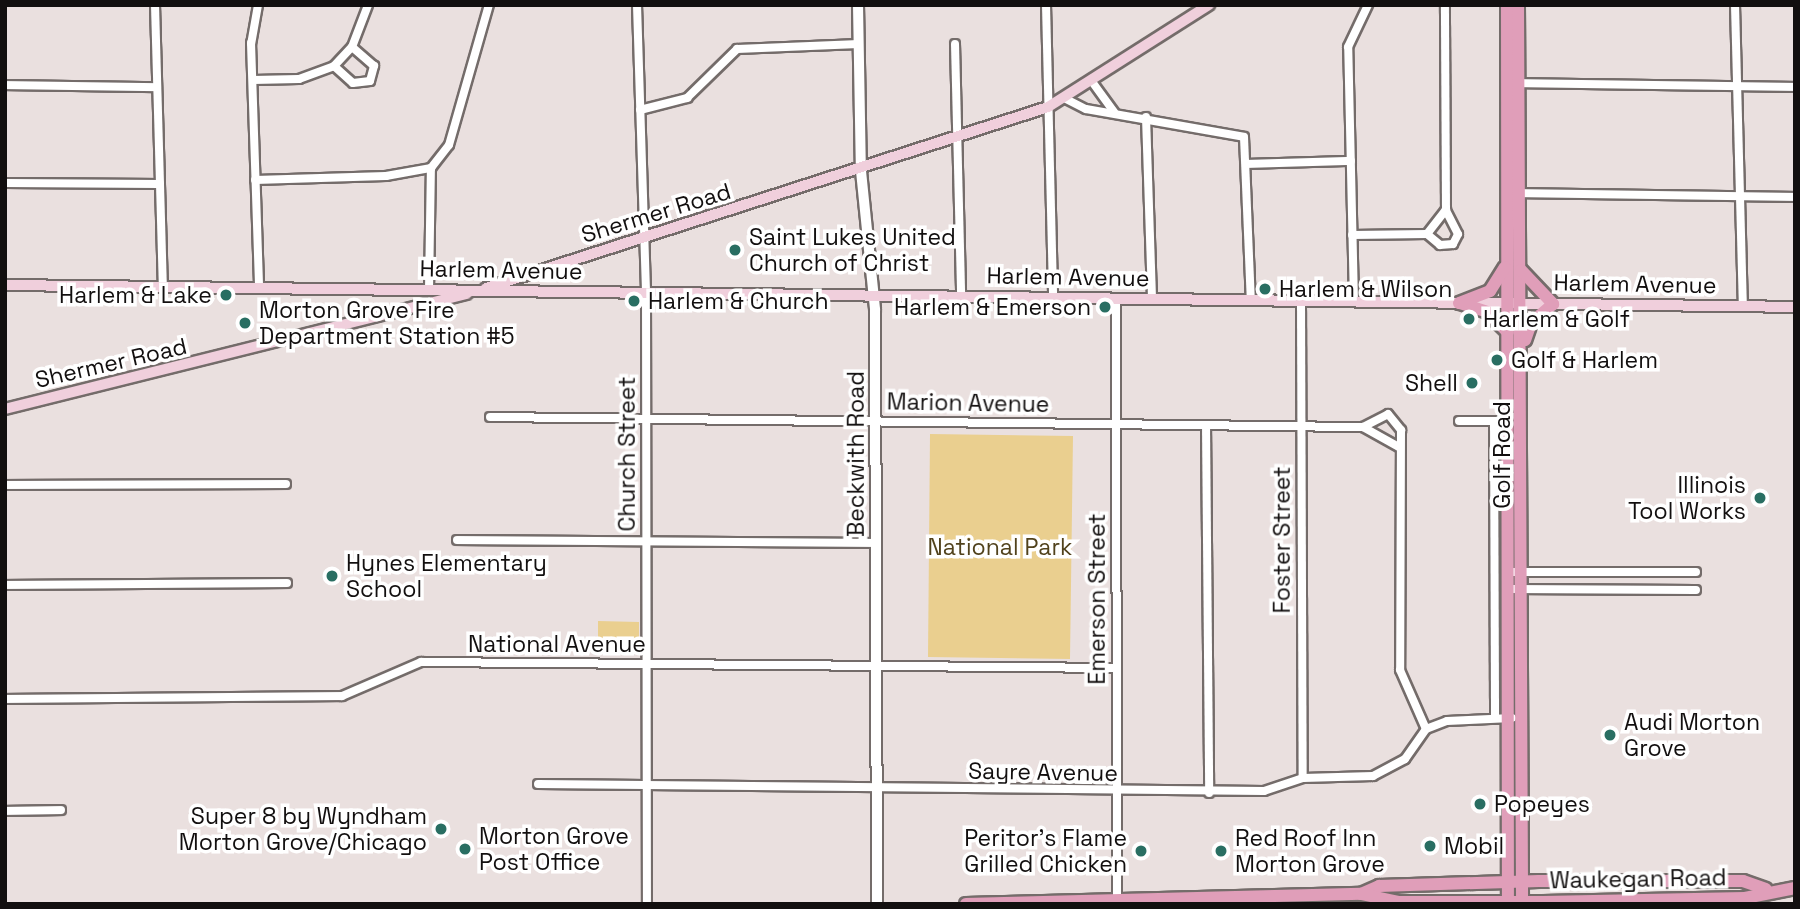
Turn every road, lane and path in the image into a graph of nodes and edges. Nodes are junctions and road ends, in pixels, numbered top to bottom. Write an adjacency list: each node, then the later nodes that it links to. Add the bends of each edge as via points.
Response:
1 (155, 5): 22 (street)
2 (258, 5): 18 (street)
3 (368, 5): 16 (street)
4 (489, 5): 33 (street, via 449,145)
5 (637, 5): 27 (street, Church Street)
6 (858, 5): 14 (street, Beckwith Road)
7 (1046, 5): 26 (street)
8 (1209, 5): 19 (main road, Shermer Road)
9 (1368, 5): 31 (street, via 1348,47)
10 (1445, 5): 41 (street)
11 (1507, 5): 20 (main road, Golf Road)
12 (1518, 5): 20 (main road, Golf Road)
13 (1735, 5): 23 (street)
14 (859, 44): 27 (street, via 737,49 687,97); 34 (street, Beckwith Road)
15 (955, 44): 30 (street)
16 (352, 47): 17 (street); 17 (street, via 374,66 370,81 353,83)
17 (334, 66): 18 (street, via 299,79)
18 (253, 80): 35 (street)
19 (1093, 83): 25 (main road, Shermer Road); 28 (street)
20 (1513, 83): 23 (street); 38 (main road, Golf Road)
21 (5, 85): 22 (street)
22 (157, 87): 37 (street)
23 (1737, 87): 24 (street); 39 (street)
24 (1795, 87)
25 (1066, 99): 26 (main road, Shermer Road); 28 (street)
26 (1048, 107): 30 (main road, Shermer Road); 55 (street)
27 (640, 110): 44 (street, Church Street)
28 (1114, 112): 29 (street)
29 (1146, 117): 32 (street, via 1236,131 1249,147); 57 (street)
30 (955, 141): 34 (main road, Shermer Road); 54 (street)
31 (1351, 161): 32 (street); 43 (street)
32 (1249, 164): 58 (street)
33 (430, 168): 35 (street, via 386,176); 50 (street)
34 (861, 171): 44 (main road, Shermer Road); 53 (street, Beckwith Road)
35 (255, 180): 49 (street)
36 (5, 183): 37 (street)
37 (160, 184): 48 (street)
38 (1514, 193): 39 (street); 45 (main road, Golf Road); 46 (main road, Golf Road)
39 (1740, 196): 40 (street); 64 (street)
40 (1795, 197)
41 (1446, 210): 42 (street); 42 (street, via 1458,234 1453,244 1440,245)
42 (1427, 234): 43 (street)
43 (1352, 235): 60 (street)
44 (644, 239): 51 (main road, Shermer Road); 52 (street, Church Street)
45 (1508, 256): 61 (main road, via 1490,291); 62 (main road, Golf Road)
46 (1521, 270): 62 (main road, Golf Road); 63 (main road)
47 (5, 285): 48 (main road, Harlem Avenue)
48 (163, 286): 49 (main road, Harlem Avenue)
49 (259, 287): 50 (main road, Harlem Avenue)
50 (429, 290): 51 (main road, Harlem Avenue)
51 (474, 292): 52 (main road, Harlem Avenue); 68 (main road, Shermer Road, via 420,310)
52 (646, 293): 53 (main road, Harlem Avenue); 70 (street, Church Street)
53 (873, 296): 54 (main road, Harlem Avenue); 74 (street, Beckwith Road)
54 (961, 297): 55 (main road, Harlem Avenue)
55 (1053, 298): 56 (main road, Harlem Avenue)
56 (1116, 299): 57 (main road, Harlem Avenue); 75 (street, Emerson Street)
57 (1153, 299): 58 (main road, Harlem Avenue)
58 (1251, 301): 59 (main road, Harlem Avenue)
59 (1301, 301): 60 (main road, Harlem Avenue); 77 (street, Foster Street)
60 (1354, 302): 61 (main road, Harlem Avenue)
61 (1459, 303): 62 (main road, Harlem Avenue); 66 (main road, via 1487,312)
62 (1515, 304): 63 (main road, Harlem Avenue); 66 (main road, Golf Road); 67 (main road, Golf Road)
63 (1553, 304): 64 (main road, Harlem Avenue); 67 (main road, via 1531,323)
64 (1743, 306): 65 (main road, Harlem Avenue)
65 (1795, 307)
66 (1508, 332): 73 (main road, Golf Road)
67 (1522, 351): 85 (main road, Golf Road)
68 (5, 409)
69 (490, 417): 70 (street, Marion Avenue)
70 (646, 419): 74 (street, Marion Avenue); 83 (street, Church Street)
71 (1460, 421): 72 (street)
72 (1494, 421): 73 (street); 95 (street)
73 (1508, 421): 85 (main road, Golf Road)
74 (875, 422): 75 (street, Marion Avenue); 84 (street, Beckwith Road)
75 (1116, 424): 76 (street, Marion Avenue); 93 (street, Emerson Street)
76 (1206, 425): 77 (street, Marion Avenue); 103 (street)
77 (1301, 426): 78 (street, Marion Avenue); 98 (street, Foster Street)
78 (1363, 427): 79 (street, Marion Avenue); 79 (street, via 1388,414 1397,417)
79 (1399, 447): 97 (street, via 1400,670)
80 (286, 484): 81 (street)
81 (5, 485)
82 (457, 540): 83 (street)
83 (646, 542): 84 (street); 91 (street, Church Street)
84 (876, 543): 92 (street, Beckwith Road)
85 (1517, 572): 86 (street); 89 (main road, Golf Road)
86 (1696, 572)
87 (287, 583): 88 (street)
88 (5, 585)
89 (1517, 589): 90 (street); 96 (main road, Golf Road)
90 (1696, 590)
91 (647, 664): 92 (street, National Avenue); 94 (street, National Avenue, via 413,663 342,696); 100 (street, Church Street)
92 (876, 666): 93 (street, National Avenue); 101 (street, Beckwith Road)
93 (1116, 668): 102 (street, Emerson Street)
94 (5, 699)
95 (1494, 718): 96 (street); 97 (street)
96 (1516, 718): 106 (main road, Golf Road); 107 (main road, Golf Road)
97 (1426, 729): 98 (street, Sayre Avenue, via 1405,759 1373,776)
98 (1303, 778): 103 (street, Sayre Avenue, via 1264,791)
99 (538, 784): 100 (street, Sayre Avenue)
100 (647, 786): 101 (street, Sayre Avenue); 115 (street, Church Street)
101 (877, 789): 102 (street, Sayre Avenue); 116 (street, Beckwith Road)
102 (1117, 792): 103 (street, Sayre Avenue); 111 (street, Emerson Street)
103 (1209, 793)
104 (61, 810): 105 (street)
105 (5, 811)
106 (1508, 882): 107 (main road, Waukegan Road); 110 (main road, Waukegan Road, via 1379,886); 113 (main road, Golf Road)
107 (1522, 882): 109 (main road, Waukegan Road, via 1743,881); 114 (main road, Golf Road)
108 (1795, 888): 109 (main road, Waukegan Road)
109 (1766, 889): 114 (main road, Waukegan Road, via 1745,898)
110 (1361, 894): 111 (main road); 113 (main road, Waukegan Road, via 1398,902)
111 (1116, 899): 112 (main road)
112 (989, 903): 117 (main road)
113 (1508, 903): 114 (main road, Waukegan Road)
114 (1522, 903)
115 (648, 904)
116 (877, 904)
117 (966, 904)

